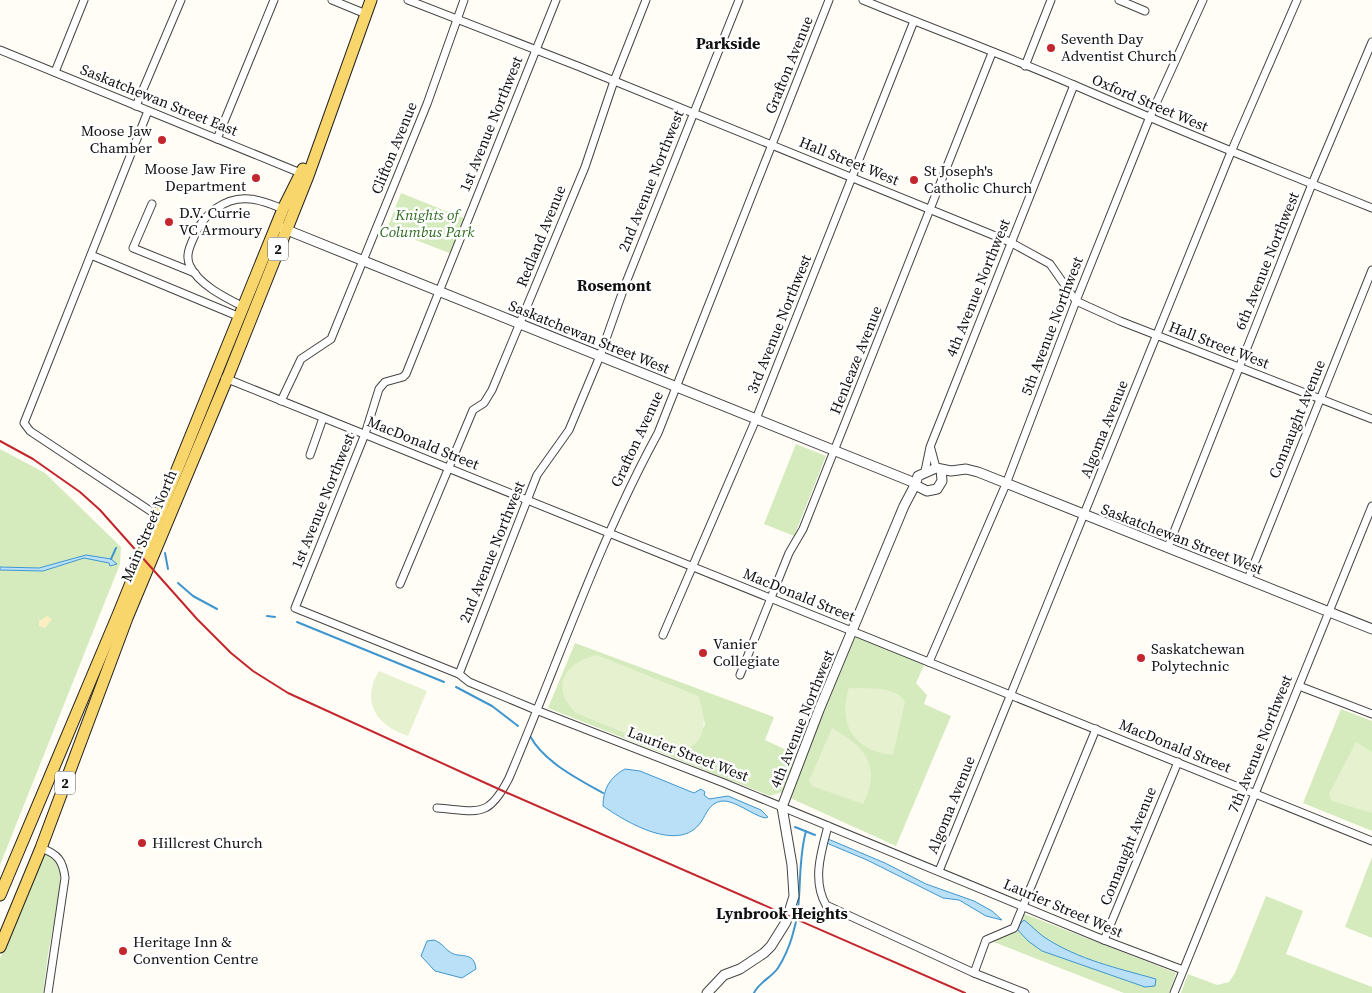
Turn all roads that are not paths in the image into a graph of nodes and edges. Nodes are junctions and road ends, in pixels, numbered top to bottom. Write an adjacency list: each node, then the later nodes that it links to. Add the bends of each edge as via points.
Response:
1 (84, 0): 28 (street)
2 (181, 0): 31 (street)
3 (274, 0): 35 (street)
4 (332, 0): 20 (street)
5 (371, 0): 20 (main road, Main Street North / 2)
6 (408, 0): 21 (street, Hall Street West)
7 (464, 0): 21 (street, Clifton Avenue)
8 (556, 0): 25 (street, 1st Avenue Northwest)
9 (646, 0): 29 (street, Redland Avenue)
10 (739, 0): 33 (street, 2nd Avenue Northwest)
11 (829, 0): 36 (street, Grafton Avenue)
12 (862, 0): 18 (street, Oxford Street West)
13 (884, 0): 18 (street)
14 (1051, 0): 27 (street)
15 (1119, 0): 19 (street)
16 (1202, 0): 34 (street, 5th Avenue Northwest)
17 (1297, 0): 37 (street, Algoma Avenue)
18 (881, 8): 22 (street, Oxford Street West)
19 (1145, 11)
20 (366, 14): 38 (main road, Main Street North / 2, via 330,119)
21 (456, 19): 25 (street, Hall Street West); 48 (street, Clifton Avenue, via 427,104)
22 (914, 21): 26 (street, Oxford Street West); 39 (street, 3rd Avenue Northwest)
23 (1372, 42): 40 (street, 6th Avenue Northwest)
24 (0, 50): 28 (street, Saskatchewan Street East)
25 (536, 50): 29 (street, Hall Street West); 51 (street, 1st Avenue Northwest)
26 (992, 53): 27 (street, Oxford Street West); 44 (street, Henleaze Avenue)
27 (1025, 66): 30 (street, Oxford Street West)
28 (55, 72): 31 (street, Saskatchewan Street East)
29 (614, 81): 33 (street, Hall Street West); 54 (street, Redland Avenue, via 585,167)
30 (1074, 85): 34 (street, Oxford Street West); 46 (street, 4th Avenue Northwest)
31 (136, 106): 32 (street, Saskatchewan Street East)
32 (148, 111): 35 (street, Saskatchewan Street East); 47 (street)
33 (693, 114): 36 (street, Hall Street West); 56 (street, 2nd Avenue Northwest, via 624,285)
34 (1150, 119): 37 (street, Oxford Street West); 52 (street, 5th Avenue Northwest)
35 (217, 139): 38 (street, Saskatchewan Street East)
36 (772, 145): 39 (street, Hall Street West); 60 (street, Grafton Avenue)
37 (1231, 152): 40 (street, Oxford Street West); 55 (street, Algoma Avenue)
38 (304, 175): 43 (main road, Main Street North / 2); 45 (main road, Main Street North / 2)
39 (852, 178): 44 (street, Hall Street West); 64 (street, 3rd Avenue Northwest)
40 (1312, 184): 42 (street, Oxford Street West); 57 (street, 6th Avenue Northwest)
41 (152, 204): 50 (street, via 133,248)
42 (1372, 208)
43 (283, 209): 45 (main road, Main Street North / 2); 50 (street, via 249,198 209,212 199,223 188,253 190,266)
44 (931, 209): 46 (street, Hall Street West); 68 (street, Henleaze Avenue)
45 (281, 227): 48 (street, Saskatchewan Street West); 53 (main road, Main Street North / 2); 59 (main road, Main Street North / 2)
46 (1010, 242): 52 (street, Hall Street West, via 1050,264); 67 (street, 4th Avenue Northwest)
47 (91, 254): 53 (street); 78 (street, via 24,423 38,436)
48 (363, 260): 51 (street, Saskatchewan Street West); 62 (street, Clifton Avenue, via 331,339 301,359)
49 (1372, 270): 61 (street, Connaught Avenue)
50 (197, 274): 53 (street)
51 (439, 291): 54 (street, Saskatchewan Street West); 66 (street, 1st Avenue Northwest, via 406,374 385,382 379,388)
52 (1076, 301): 55 (street, Hall Street West); 75 (street, 5th Avenue Northwest)
53 (242, 312): 58 (main road, Main Street North / 2)
54 (520, 324): 56 (street, Saskatchewan Street West); 70 (street, Redland Avenue, via 492,390 484,403 473,410)
55 (1156, 335): 57 (street, Hall Street West); 79 (street, Algoma Avenue)
56 (600, 356): 60 (street, Saskatchewan Street West); 76 (street, 2nd Avenue Northwest, via 569,430 537,475)
57 (1240, 368): 61 (street, Hall Street West); 81 (street, 6th Avenue Northwest)
58 (216, 374): 59 (street, MacDonald Street); 78 (main road, Main Street North / 2)
59 (227, 379): 62 (street, MacDonald Street); 105 (main road, Main Street North / 2, via 127,618)
60 (675, 386): 64 (street, Saskatchewan Street West); 80 (street, Grafton Avenue, via 658,433)
61 (1320, 398): 65 (street, Hall Street West); 83 (street, Connaught Avenue)
62 (281, 401): 63 (street, MacDonald Street)
63 (323, 418): 66 (street, MacDonald Street); 69 (street)
64 (756, 419): 68 (street, Saskatchewan Street West); 82 (street, 3rd Avenue Northwest)
65 (1372, 419)
66 (365, 434): 70 (street, MacDonald Street); 86 (street, 1st Avenue Northwest)
67 (930, 446): 71 (street); 73 (street, 4th Avenue Northwest)
68 (835, 451): 73 (street, Saskatchewan Street West, via 891,474); 85 (street, Henleaze Avenue)
69 (310, 454)
70 (448, 468): 76 (street, MacDonald Street); 84 (street, Redland Avenue)
71 (938, 469): 72 (street, Saskatchewan Street West, via 966,469); 73 (street, Saskatchewan Street West); 74 (street)
72 (982, 475): 74 (street, Saskatchewan Street West, via 964,473); 75 (street, Saskatchewan Street West)
73 (919, 481): 74 (street, Saskatchewan Street West, via 932,491); 89 (street, 4th Avenue Northwest)
74 (942, 481)
75 (1006, 484): 79 (street, Saskatchewan Street West); 91 (street, 5th Avenue Northwest)
76 (527, 500): 80 (street, MacDonald Street); 92 (street, 2nd Avenue Northwest)
77 (1372, 506): 87 (street, 7th Avenue Northwest)
78 (158, 516): 107 (main road, Main Street North / 2)
79 (1084, 516): 81 (street, Saskatchewan Street West); 95 (street, Algoma Avenue)
80 (610, 534): 82 (street, MacDonald Street); 96 (street, Grafton Avenue)
81 (1168, 547): 83 (street, Saskatchewan Street West)
82 (692, 566): 85 (street, MacDonald Street); 90 (street, 3rd Avenue Northwest)
83 (1248, 579): 87 (street, Saskatchewan Street West)
84 (400, 584)
85 (771, 598): 89 (street, MacDonald Street); 93 (street, Henleaze Avenue)
86 (295, 608): 92 (street, Laurier Street West)
87 (1329, 612): 88 (street, Saskatchewan Street West); 94 (street, 7th Avenue Northwest)
88 (1372, 630)
89 (852, 631): 91 (street, MacDonald Street); 101 (street, 4th Avenue Northwest)
90 (663, 635)
91 (929, 662): 95 (street, MacDonald Street)
92 (459, 674): 96 (street, Laurier Street West, via 469,682)
93 (740, 675)
94 (1299, 686): 97 (street); 100 (street, 7th Avenue Northwest)
95 (1011, 695): 98 (street, MacDonald Street); 106 (street, Algoma Avenue)
96 (536, 710): 101 (street, Laurier Street West); 102 (street, Grafton Avenue, via 509,778 495,803 480,811)
97 (1372, 714)
98 (1096, 729): 99 (street, MacDonald Street); 108 (street)
99 (1178, 762): 100 (street, MacDonald Street); 109 (street, Connaught Avenue)
100 (1255, 793): 104 (street, MacDonald Street); 111 (street, 7th Avenue Northwest)
101 (782, 806): 103 (street, Laurier Street West); 114 (street, 4th Avenue Northwest, via 794,896 786,922 772,946 740,969 724,975)
102 (437, 808)
103 (828, 826): 106 (street, Laurier Street West); 112 (street, via 819,860 820,895 826,905)
104 (1372, 841)
105 (42, 848): 110 (main road, Main Street North / 2); 113 (street, via 53,852 63,863 65,878)
106 (939, 871): 108 (street, Laurier Street West)
107 (0, 895)
108 (1023, 907): 109 (street, Laurier Street West); 112 (street, via 1014,928 986,940)
109 (1104, 940): 111 (street, Laurier Street West)
110 (0, 947)
111 (1183, 970): 116 (street, 7th Avenue Northwest)
112 (974, 972): 115 (street)
113 (48, 993)
114 (707, 993)
115 (1025, 993)
116 (1174, 993)

